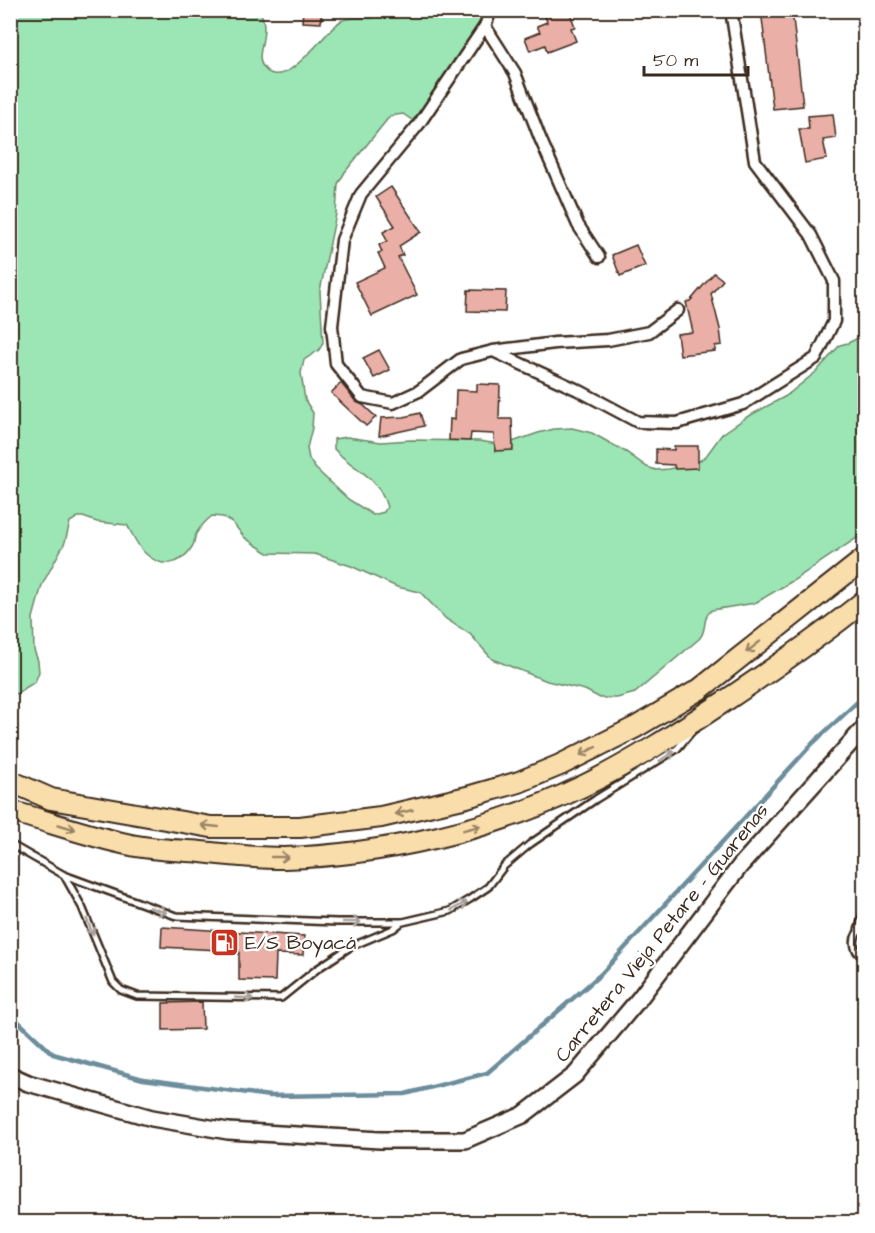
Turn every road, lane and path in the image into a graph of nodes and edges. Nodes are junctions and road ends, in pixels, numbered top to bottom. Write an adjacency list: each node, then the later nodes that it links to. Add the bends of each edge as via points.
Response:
1 (491, 10): 3 (street)
2 (731, 10): 6 (street, via 755,161 811,235 834,281 834,321 816,358 743,404 676,423 638,422)
3 (485, 26): 4 (street, via 515,73 578,225); 6 (street, via 419,124 361,194 342,240 332,326 336,364 362,397 393,403 418,391 461,359)
4 (599, 257)
5 (678, 310): 6 (street, via 649,332)
6 (493, 351)
7 (864, 546): 11 (highway)
8 (864, 559): 11 (highway)
9 (864, 601): 12 (highway)
10 (864, 612): 12 (highway, via 825,644)
11 (781, 626): 15 (highway, one-way to 15, via 700,688 636,727 560,765 519,782 381,817 300,827 211,827 51,799)
12 (797, 653): 13 (highway)
13 (703, 715): 16 (highway, one-way to 13, via 132,845 284,858 349,852 411,843 535,807 592,781); 20 (lane, one-way to 13, via 450,911 488,887 504,866 546,832 678,749)
14 (864, 728): 24 (main road, Carretera Vieja Petare - Guarenas, via 740,866 639,999 574,1075 524,1115 465,1140 380,1140 228,1131 152,1118)
15 (10, 781)
16 (10, 811)
17 (10, 844): 18 (lane)
18 (64, 875): 20 (lane, one-way to 20, via 176,916); 20 (lane, one-way to 20, via 82,907 113,982 137,996 281,998 343,951)
19 (864, 911): 22 (lane)
20 (403, 922)
21 (864, 927): 22 (lane)
22 (858, 931): 23 (lane, via 854,947)
23 (864, 958)
24 (10, 1076)

